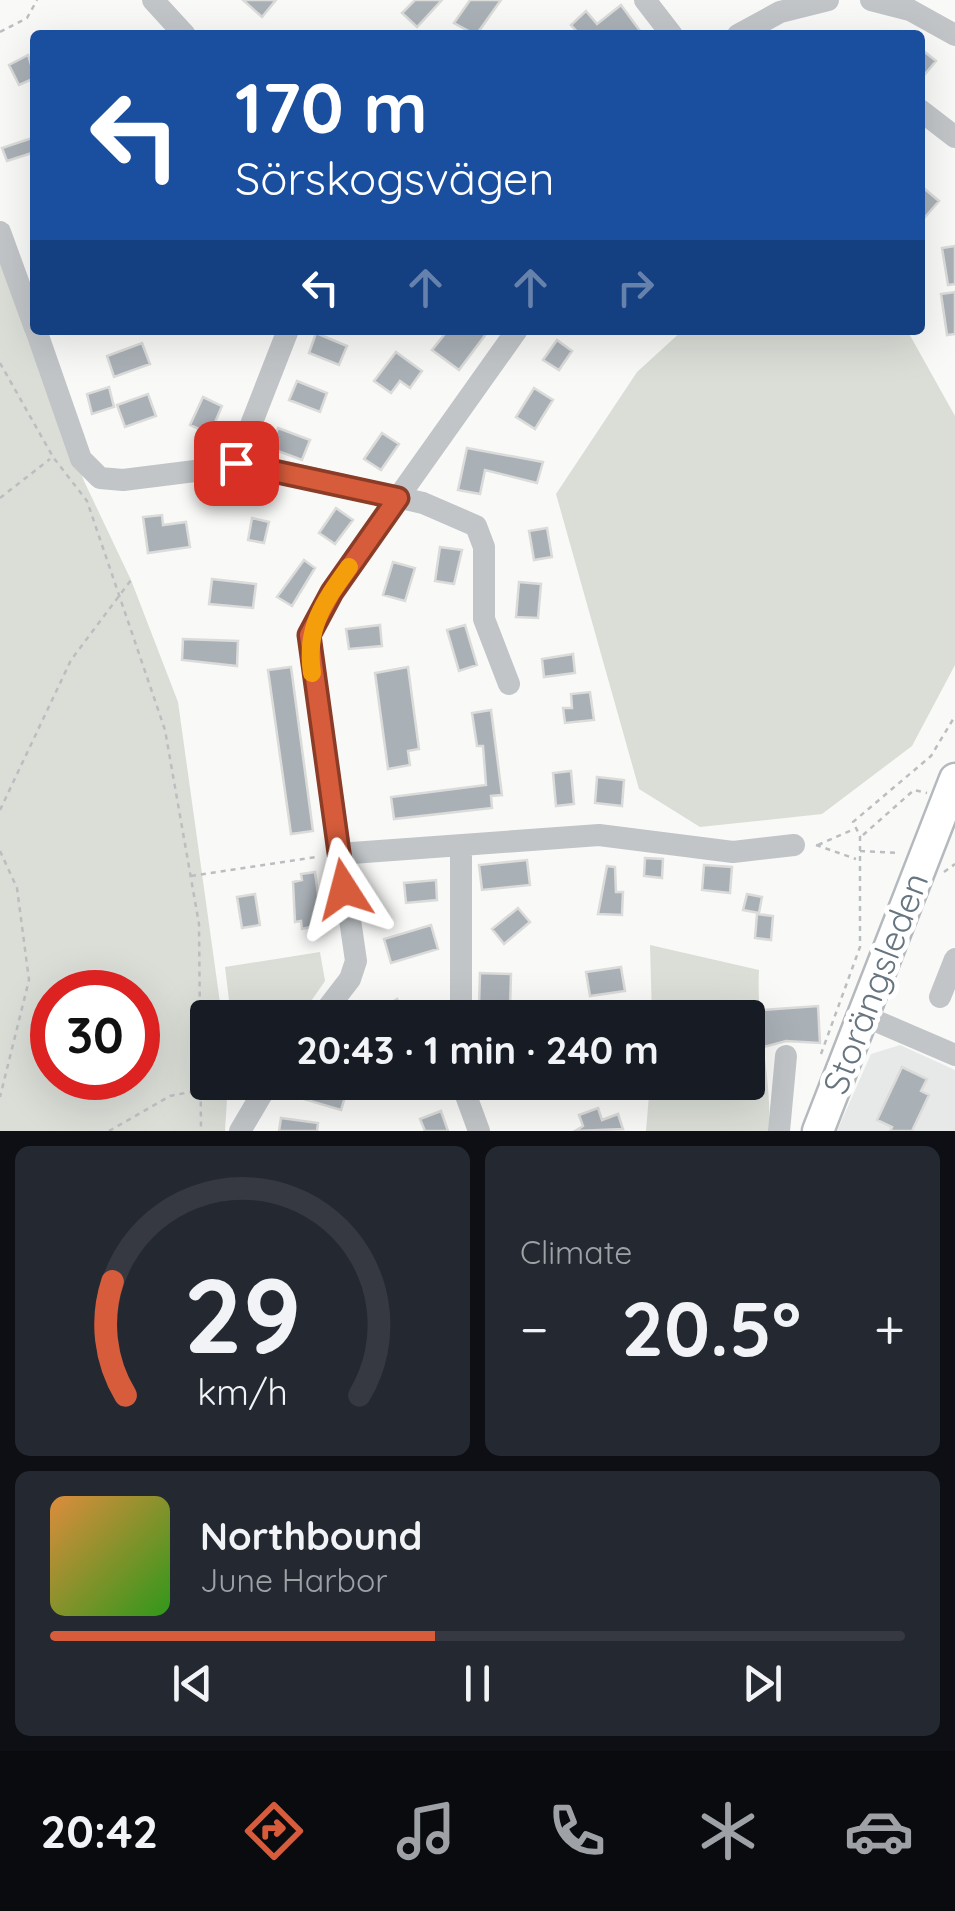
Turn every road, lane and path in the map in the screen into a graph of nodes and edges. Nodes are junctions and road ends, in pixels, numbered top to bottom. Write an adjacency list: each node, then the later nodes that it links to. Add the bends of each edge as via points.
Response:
1 (37, 0): 9 (path, via 27,18)
2 (645, 0): 7 (street)
3 (828, 0): 8 (street, via 780,12)
4 (871, 0): 10 (street, via 910,10)
5 (158, 2): 6 (street)
6 (180, 30)
7 (668, 30)
8 (747, 30)
9 (0, 32)
10 (955, 35)
11 (925, 114): 12 (street)
12 (955, 137)
13 (0, 232): 14 (street)
14 (30, 315)
15 (37, 335): 20 (street, via 92,473 123,480)
16 (286, 335): 20 (street)
17 (513, 335): 22 (street)
18 (0, 364): 19 (path)
19 (53, 458): 21 (path); 24 (path, via 87,501)
20 (236, 463): 22 (street)
21 (0, 498)
22 (398, 498): 25 (street, via 476,526 484,546 484,619); 37 (street, via 309,635)
23 (130, 580): 24 (path)
24 (120, 591): 29 (path, via 71,660); 41 (path, via 165,730)
25 (508, 684)
26 (955, 716): 30 (path, via 931,756 859,814)
27 (955, 779): 47 (main road, Storängsleden)
28 (928, 794): 31 (path, via 914,790)
29 (0, 810)
30 (853, 830): 31 (path); 32 (path)
31 (860, 836): 35 (path)
32 (805, 845): 33 (street, via 733,852 599,835); 38 (path)
33 (462, 846): 37 (street); 46 (street)
34 (0, 850): 52 (path, via 17,888 29,980)
35 (858, 850): 36 (path); 38 (path)
36 (898, 853)
37 (338, 854): 41 (path); 45 (street, via 356,961)
38 (857, 860): 50 (path, via 860,947)
39 (955, 864): 40 (path)
40 (940, 874)
41 (190, 876): 44 (path, via 199,924)
42 (955, 959): 43 (street)
43 (940, 997)
44 (198, 1000)
45 (334, 1000)
46 (461, 1000)
47 (862, 1015): 48 (street); 61 (main road, Storängsleden)
48 (955, 1055)
49 (786, 1056): 60 (street)
50 (821, 1056)
51 (190, 1090): 56 (path)
52 (0, 1097)
53 (199, 1100): 57 (path)
54 (258, 1100): 58 (street)
55 (467, 1100): 59 (street)
56 (109, 1131)
57 (200, 1131)
58 (240, 1131)
59 (479, 1131)
60 (779, 1131)
61 (818, 1131)

